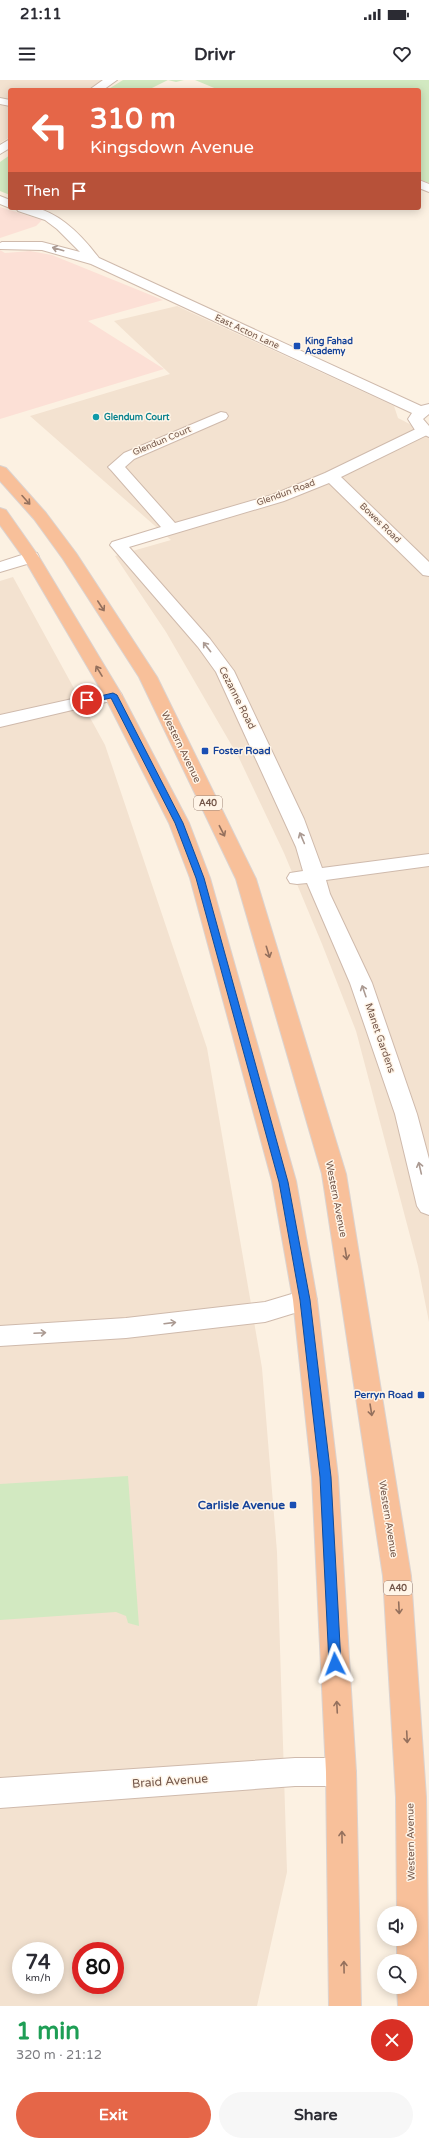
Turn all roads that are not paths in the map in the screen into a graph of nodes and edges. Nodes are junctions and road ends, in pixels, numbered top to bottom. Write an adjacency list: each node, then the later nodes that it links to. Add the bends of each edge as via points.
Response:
1 (111, 80): 2 (street)
2 (98, 88)
3 (28, 210): 4 (street, East Acton Lane)
4 (49, 217): 5 (street, via 46,227); 6 (street, East Acton Lane, via 62,226)
5 (1, 246): 6 (street, East Acton Lane, one-way to 5, via 42,246)
6 (96, 261): 7 (street, East Acton Lane)
7 (425, 410): 9 (street, East Acton Lane, via 417,415 416,423)
8 (220, 416): 13 (street, Glendun Court, via 129,456 116,467)
9 (427, 431): 11 (street, Glendun Road)
10 (0, 471): 28 (highway, Western Avenue / A40, one-way to 28, via 40,516 70,557 148,677 246,879 334,1174 397,1576 411,1797)
11 (331, 476): 13 (street, Glendun Road, via 278,498); 17 (street, Bowes Road)
12 (0, 513): 15 (highway)
13 (172, 528): 14 (street, Glendun Road)
14 (118, 545): 21 (street, Cezanne Road, one-way to 14, via 306,847 226,671)
15 (31, 557): 16 (street); 18 (highway, one-way to 15)
16 (0, 567)
17 (429, 571)
18 (113, 695): 19 (street); 23 (highway, via 179,823 200,878 284,1182)
19 (0, 721)
20 (429, 860): 21 (street)
21 (305, 877): 22 (street, Manet Gardens, one-way to 21, via 406,1114 366,997 320,894)
22 (429, 1206)
23 (305, 1300): 24 (street, one-way to 23, via 126,1328 265,1312); 25 (highway, one-way to 23, via 325,1477)
24 (1, 1330)
25 (341, 1772): 26 (street, Braid Avenue, via 295,1772); 27 (highway, one-way to 25)
26 (0, 1793)
27 (345, 2006)
28 (414, 2006)

